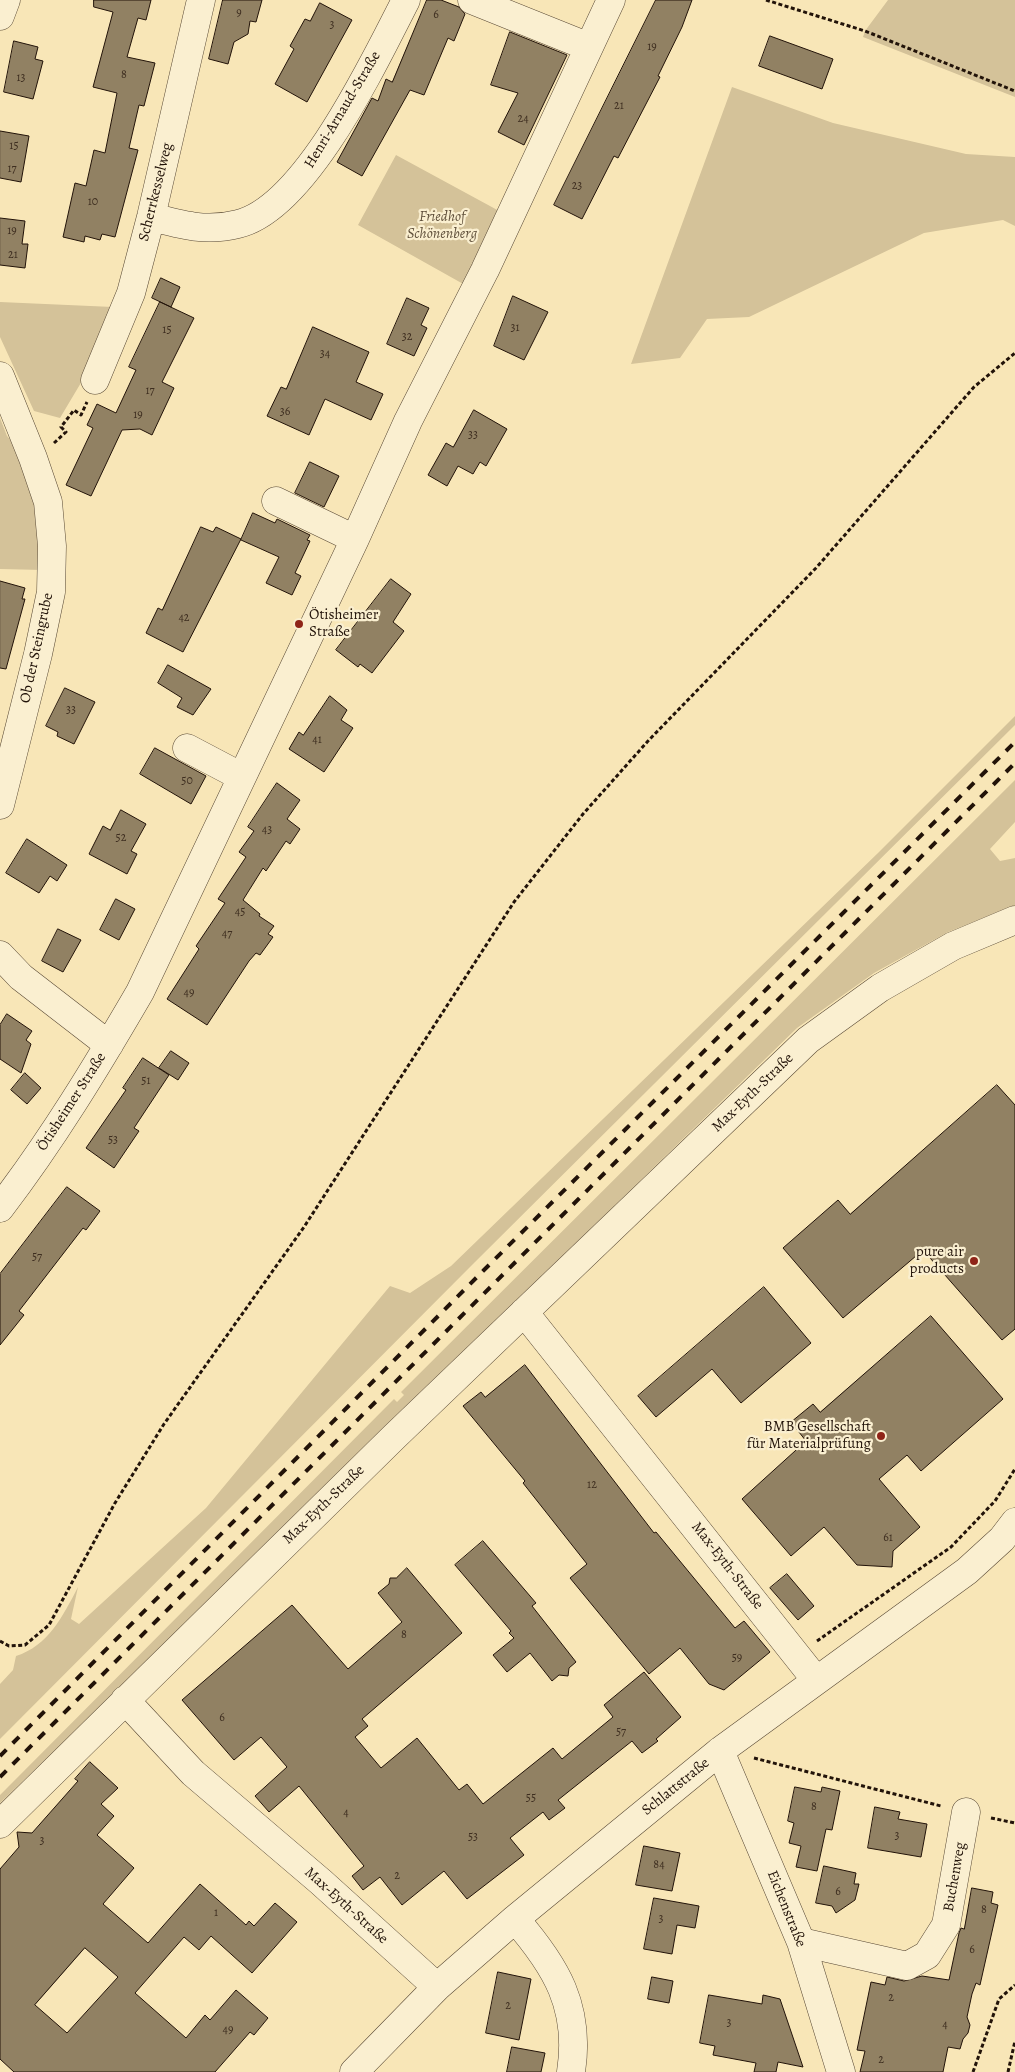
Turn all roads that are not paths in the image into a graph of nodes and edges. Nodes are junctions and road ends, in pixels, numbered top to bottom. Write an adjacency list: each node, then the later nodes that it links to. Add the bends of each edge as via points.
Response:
1 (6, 0): 6 (street)
2 (201, 0): 8 (street, Scherrkesselweg)
3 (406, 0): 8 (street, Henri-Arnaud-Straße, via 326,142 306,173 285,195 255,217 239,224 211,229 184,226)
4 (472, 0): 7 (street)
5 (611, 0): 7 (street, Ötisheimer Straße)
6 (0, 16)
7 (589, 47): 12 (street, Ötisheimer Straße, via 486,270 408,421)
8 (152, 216): 10 (street, Scherrkesselweg, via 131,293)
9 (1, 383): 15 (street, Ob der Steingrube, via 48,502 51,592)
10 (93, 388)
11 (276, 501): 12 (street)
12 (355, 539): 14 (street, Ötisheimer Straße)
13 (186, 748): 14 (street)
14 (242, 777): 18 (street, Ötisheimer Straße, via 140,992)
15 (0, 805)
16 (1015, 920): 20 (street, Max-Eyth-Straße, via 953,946 880,988 808,1040)
17 (0, 955): 18 (street, via 21,977)
18 (109, 1045): 19 (street, Ötisheimer Straße, via 22,1180)
19 (0, 1208)
20 (524, 1312): 22 (street, Max-Eyth-Straße); 23 (street, Max-Eyth-Straße)
21 (1015, 1522): 22 (street, Schlattstraße, via 967,1572)
22 (816, 1680): 24 (street, Schlattstraße)
23 (125, 1700): 26 (street, Max-Eyth-Straße); 29 (street, Max-Eyth-Straße, via 193,1773)
24 (720, 1750): 27 (street, Schlattstraße); 28 (street, Eichenstraße)
25 (966, 1812): 28 (street, Buchenweg, via 946,1924 927,1955 907,1966)
26 (0, 1824)
27 (516, 1919): 29 (street, Schlattstraße); 31 (street, via 539,1947 560,1981 573,2021)
28 (801, 1942): 32 (street, Eichenstraße)
29 (437, 1987): 30 (street, Schlattstraße)
30 (354, 2072)
31 (571, 2072)
32 (841, 2072)

